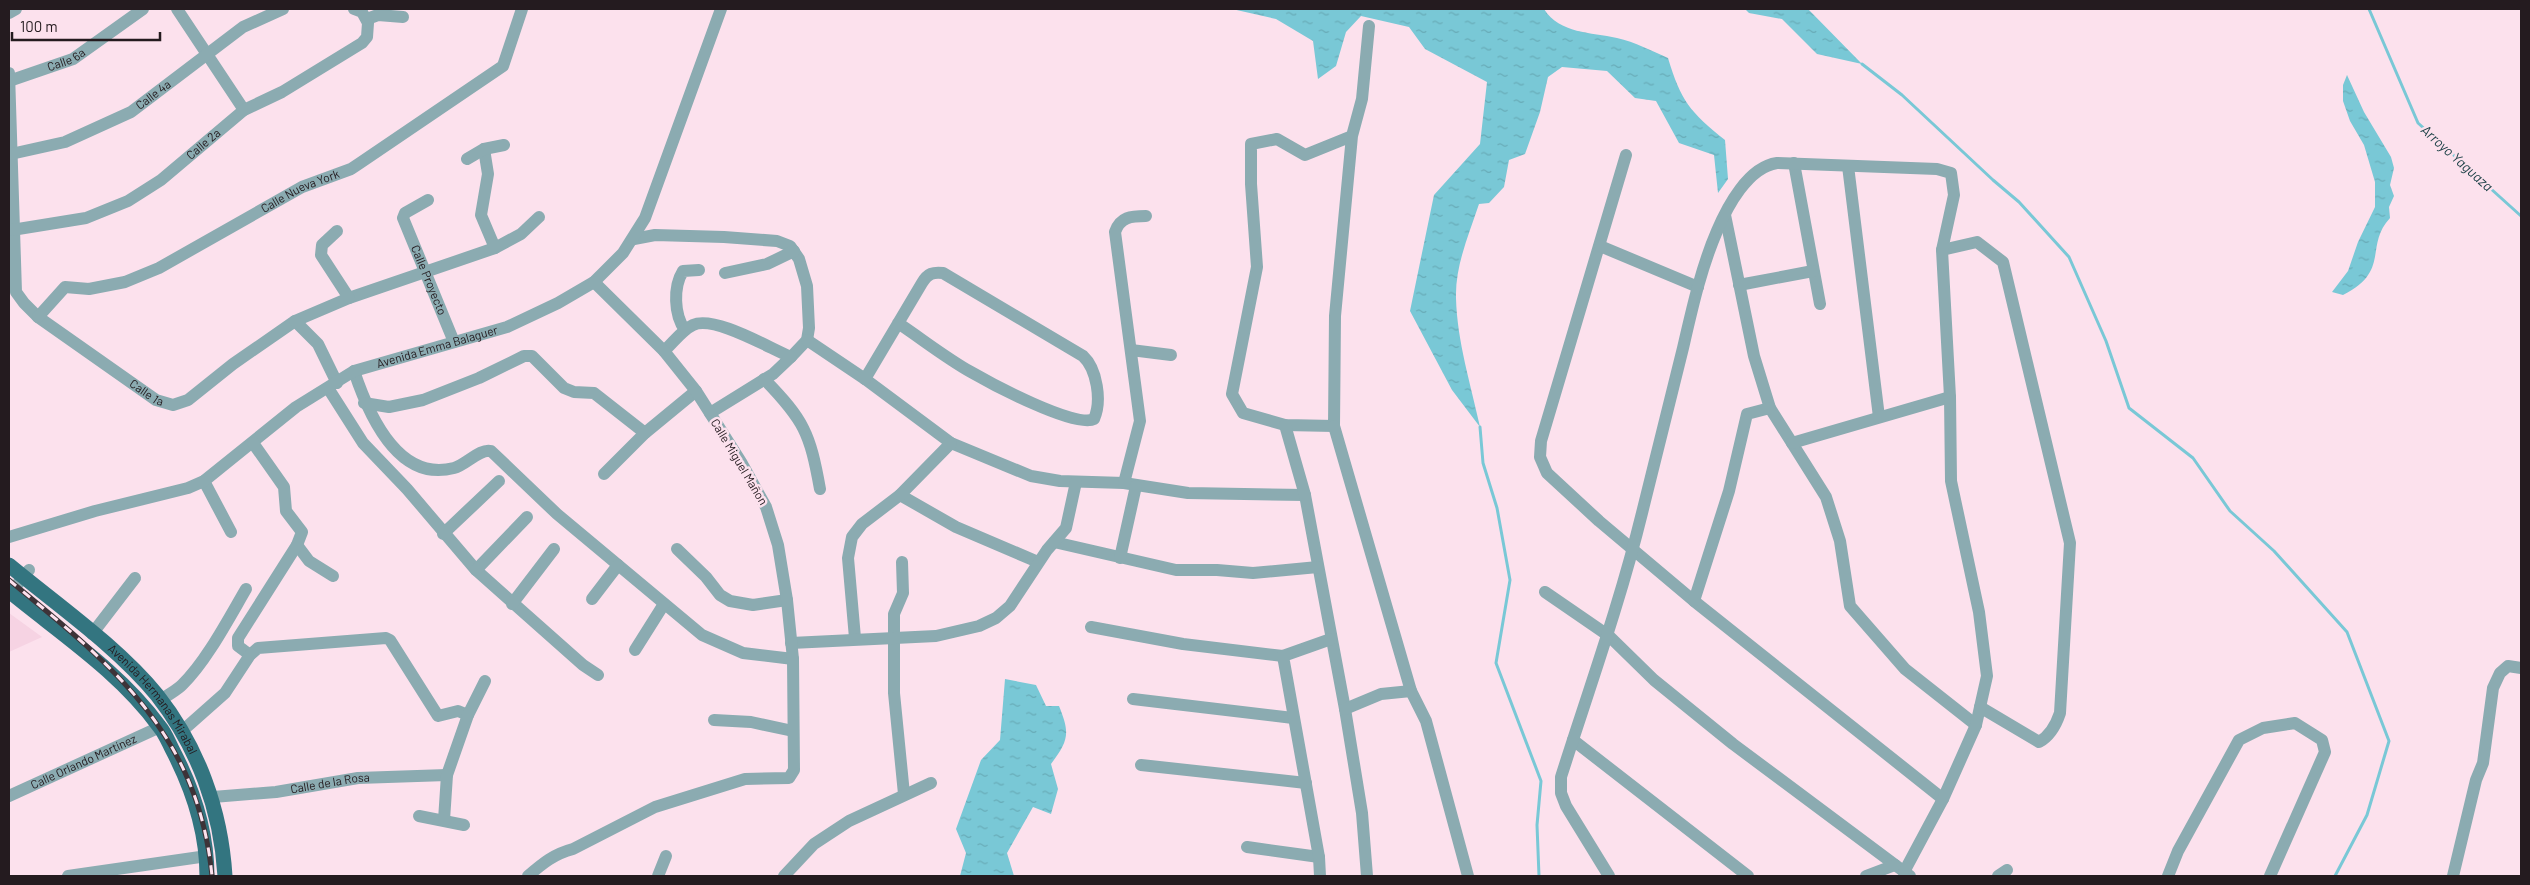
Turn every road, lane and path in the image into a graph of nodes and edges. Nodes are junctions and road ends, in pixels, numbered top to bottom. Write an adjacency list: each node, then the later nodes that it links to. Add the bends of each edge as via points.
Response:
1 (16, 9): 8 (street)
2 (142, 9): 14 (street, Calle 6a, via 73,59)
3 (177, 9): 12 (street)
4 (283, 9): 12 (street, Calle 4a, via 243,27)
5 (354, 9): 10 (street)
6 (522, 9): 45 (street, Calle Nueva York, via 503,66 351,169 302,187 159,268 125,282 89,289 65,287)
7 (721, 9): 30 (street, Avenida Emma Balaguer, via 646,218)
8 (9, 13)
9 (403, 17): 10 (street, via 378,15)
10 (367, 18): 15 (street, Calle 2a, via 369,29 362,43 282,92)
11 (1369, 26): 16 (street, via 1362,99)
12 (207, 54): 15 (street); 19 (street, Calle 4a, via 131,112 64,142)
13 (9, 74): 14 (street, Calle 1a)
14 (9, 81): 19 (street, Calle 1a)
15 (244, 110): 28 (street, Calle 2a, via 161,180 128,201 86,218)
16 (1352, 136): 65 (street, via 1306,155 1277,140 1251,144 1258,267 1232,394 1243,413); 66 (street, via 1336,316)
17 (504, 145): 18 (street)
18 (484, 149): 21 (street); 32 (street, via 488,174 481,215)
19 (11, 154): 28 (street, Calle 1a)
20 (1626, 155): 31 (street)
21 (467, 159)
22 (1794, 163): 23 (street); 25 (street, via 1769,164 1759,168); 36 (street)
23 (1848, 166): 33 (street, via 1937,168 1951,173 1954,195); 64 (street)
24 (428, 200): 37 (street, Calle Proyecto, via 403,218)
25 (1725, 214): 40 (street); 41 (street)
26 (1146, 216): 51 (street, via 1130,216 1122,220 1115,232)
27 (539, 217): 32 (street, Calle 1a, via 521,234)
28 (12, 230): 42 (street, Calle 1a)
29 (337, 231): 43 (street, via 322,245 320,255)
30 (634, 239): 34 (street, via 655,235 760,239 784,243); 39 (street, Avenida Emma Balaguer)
31 (1600, 246): 41 (street); 87 (street, via 1541,441 1540,456 1547,472)
32 (495, 248): 37 (street, Calle 1a)
33 (1942, 250): 60 (street); 123 (street, via 1977,242 2003,262 2070,543 2057,723 2039,742)
34 (794, 251): 38 (street, via 767,264); 49 (street, via 807,286)
35 (699, 270): 48 (street, via 683,271 680,278 676,305 680,324)
36 (1813, 271): 40 (street); 44 (street)
37 (425, 272): 43 (street, Calle 1a); 50 (street, Calle Proyecto)
38 (725, 273)
39 (594, 282): 50 (street, Avenida Emma Balaguer, via 508,327); 52 (street, Calle Miguel Mañon)
40 (1739, 285): 62 (street, via 1754,356)
41 (1698, 287): 87 (street)
42 (12, 292): 45 (street, Calle 1a)
43 (349, 298): 46 (street, Calle 1a)
44 (1820, 304)
45 (38, 317): 46 (street, Calle 1a, via 156,400 173,404 188,400)
46 (295, 321): 58 (street, via 318,344)
47 (898, 323): 47 (street, via 970,371 1010,392 1070,417 1087,421 1094,419 1097,401 1095,379 1089,362 1083,356 950,276 936,272 926,277); 57 (street)
48 (686, 330): 52 (street); 54 (street, via 695,324 711,323)
49 (807, 340): 54 (street); 57 (street)
50 (454, 342): 55 (street, Avenida Emma Balaguer)
51 (1131, 350): 53 (street); 75 (street, via 1140,421)
52 (664, 351): 59 (street, Calle Miguel Mañon)
53 (1171, 355)
54 (790, 357): 56 (street)
55 (354, 371): 58 (street, Avenida Emma Balaguer); 61 (street)
56 (764, 379): 63 (street); 76 (street, via 802,422)
57 (865, 379): 69 (street)
58 (332, 385): 68 (street, Avenida Emma Balaguer, via 296,407); 81 (street, via 363,443 407,489)
59 (696, 391): 63 (street, Calle Miguel Mañon); 67 (street)
60 (1950, 397): 64 (street); 123 (street, via 1951,481 1979,612 1987,676)
61 (364, 403): 67 (street, via 389,407 417,401 479,378 524,356 532,356 564,388 594,393); 92 (street, via 373,422 388,440 418,467 430,470 455,468 471,461 482,451 491,451 557,514)
62 (1770, 408): 70 (street); 103 (street, via 1747,414 1729,491)
63 (710, 413): 102 (street, Calle Miguel Mañon, via 766,506 778,545)
64 (1879, 418): 70 (street)
65 (1285, 425): 66 (street); 78 (street)
66 (1334, 426): 120 (street)
67 (645, 433): 71 (street)
68 (253, 443): 72 (street, Avenida Emma Balaguer); 84 (street, via 284,488 286,510 302,532)
69 (951, 443): 74 (street, via 1032,476); 77 (street)
70 (1792, 443): 128 (street, via 1826,497 1840,541 1850,606 1905,669)
71 (604, 474)
72 (204, 481): 80 (street); 82 (street, Avenida Emma Balaguer)
73 (500, 481): 81 (street)
74 (1076, 482): 75 (street); 83 (street, via 1066,528)
75 (1130, 484): 78 (street, via 1188,494); 88 (street)
76 (820, 489)
77 (900, 494): 90 (street, via 956,527); 109 (street, via 862,524 852,537 848,558)
78 (1305, 495): 93 (street)
79 (527, 517): 95 (street)
80 (231, 532)
81 (443, 534): 95 (street)
82 (9, 537)
83 (1054, 542): 88 (street); 90 (street)
84 (297, 545): 96 (street, via 309,561); 114 (street, via 238,638 238,646)
85 (554, 549): 104 (street)
86 (677, 549): 102 (street, via 720,595 730,601 753,605)
87 (1633, 550): 103 (street); 108 (street)
88 (1120, 558): 93 (street, via 1176,570 1253,573)
89 (902, 562): 110 (street, via 902,593 894,614)
90 (1038, 562): 110 (street, via 1015,599 996,618 979,626 936,636)
91 (9, 565): 107 (main road, Avenida Hermanas Mirabal)
92 (618, 565): 101 (street); 105 (street)
93 (1318, 567): 111 (street)
94 (29, 570): 99 (street)
95 (476, 570): 104 (street)
96 (333, 576)
97 (135, 578): 107 (street)
98 (246, 589): 122 (street, via 201,660 182,684)
99 (11, 591): 129 (main road, Avenida Hermanas Mirabal, via 118,682)
100 (1545, 592): 108 (street)
101 (592, 599)
102 (787, 600): 112 (street, Calle Miguel Mañon)
103 (1694, 601): 140 (street)
104 (512, 604): 118 (street, via 582,666)
105 (664, 604): 113 (street); 116 (street, via 702,635 726,647 743,653)
106 (1091, 627): 115 (street, via 1183,644)
107 (92, 634): 122 (main road, Avenida Hermanas Mirabal, via 117,655)
108 (1608, 636): 132 (street); 148 (street, via 1661,686)
109 (855, 638): 110 (street); 112 (street)
110 (896, 638): 137 (street, via 894,694)
111 (1331, 639): 115 (street); 124 (street)
112 (791, 643): 116 (street, Calle Miguel Mañon)
113 (635, 650)
114 (250, 655): 125 (street, via 260,648 387,638 438,716 458,711); 131 (street, via 225,693)
115 (1283, 656): 126 (street)
116 (793, 659): 130 (street, Calle Miguel Mañon)
117 (2521, 668): 163 (street, via 2508,666 2500,672 2492,688 2483,763)
118 (598, 675)
119 (485, 681): 125 (street)
120 (1411, 691): 124 (street, via 1381,694); 157 (street, via 1426,721)
121 (1133, 699): 126 (street)
122 (160, 701): 131 (main road, Avenida Hermanas Mirabal)
123 (1980, 707): 128 (street)
124 (1345, 709): 156 (street, via 1362,813)
125 (468, 716): 134 (street)
126 (1293, 718): 135 (street)
127 (714, 720): 130 (street, via 751,722)
128 (1976, 725): 140 (street)
129 (160, 727): 138 (street, Calle Orlando Martínez); 145 (main road, Avenida Hermanas Mirabal, via 179,763 201,818)
130 (793, 731): 152 (street, Calle Miguel Mañon, via 793,774 789,778 744,779 655,807 573,849 558,853)
131 (182, 732): 139 (main road, Avenida Hermanas Mirabal)
132 (1573, 740): 158 (street, via 1561,777 1561,793); 159 (street)
133 (1141, 765): 135 (street)
134 (447, 775): 139 (street, Calle de la Rosa, via 358,778 276,792); 142 (street)
135 (1306, 782): 147 (street)
136 (931, 783): 137 (street)
137 (904, 794): 154 (street, via 814,844)
138 (9, 796)
139 (212, 797): 151 (main road, Avenida Hermanas Mirabal)
140 (1943, 799): 148 (street)
141 (419, 816): 142 (street)
142 (444, 820): 143 (street)
143 (464, 825)
144 (1248, 847): 147 (street)
145 (207, 856): 149 (street); 150 (main road, Avenida Hermanas Mirabal)
146 (666, 856): 153 (street)
147 (1319, 857): 155 (street)
148 (1903, 871): 160 (street)
149 (68, 876)
150 (207, 876)
151 (229, 876)
152 (528, 876)
153 (658, 876)
154 (784, 876)
155 (1320, 876)
156 (1368, 876)
157 (1468, 876)
158 (1609, 876)
159 (1748, 876)
160 (1866, 876)
161 (2168, 876): 162 (street, via 2178,851 2239,740 2263,728 2295,723 2322,740 2325,752)
162 (2270, 876)
163 (2453, 876)

